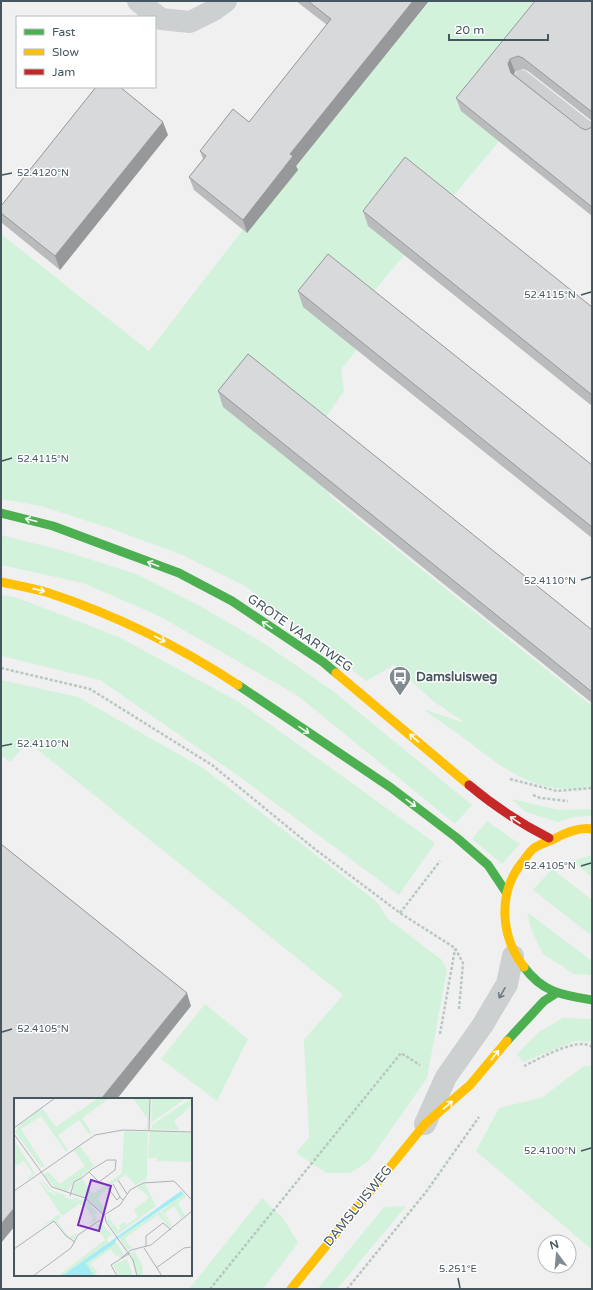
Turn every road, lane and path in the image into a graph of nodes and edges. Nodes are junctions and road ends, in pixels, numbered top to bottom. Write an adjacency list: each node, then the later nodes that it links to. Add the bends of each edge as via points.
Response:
1 (138, 1): 2 (street, via 161,19 190,22)
2 (226, 1)
3 (522, 78): 4 (lane)
4 (592, 133)
5 (1, 513): 13 (main road, GROTE VAARTWEG, one-way to 5, via 520,823 488,801 323,662 232,601 179,573 54,526)
6 (1, 582): 14 (main road, one-way to 14, via 45,592 117,620 158,638 232,681 390,787 457,838 488,865)
7 (1, 668): 15 (path, via 90,689 212,765 311,846 400,913)
8 (505, 776): 9 (path, via 557,791)
9 (592, 788)
10 (528, 793): 11 (path, via 540,798)
11 (573, 800)
12 (592, 829): 13 (main road, via 585,828)
13 (549, 838): 14 (main road, via 530,851 515,870)
14 (506, 892): 16 (main road, via 503,924)
15 (455, 948): 19 (path, via 463,963 458,1008); 20 (path)
16 (513, 956): 17 (main road, via 538,984); 19 (street, DAMSLUISWEG, one-way to 19, via 507,984)
17 (555, 994): 18 (main road, via 579,1000); 21 (main road, DAMSLUISWEG, via 544,1001)
18 (592, 1000)
19 (482, 1026): 27 (street, DAMSLUISWEG, via 446,1077)
20 (439, 1042)
21 (504, 1044): 23 (path); 27 (main road, DAMSLUISWEG, one-way to 21, via 470,1085)
22 (592, 1047): 23 (path, via 588,1044 570,1045)
23 (528, 1064): 25 (path)
24 (427, 1069): 28 (path, via 400,1053)
25 (523, 1069)
26 (479, 1116): 30 (path, via 426,1192)
27 (425, 1124): 29 (main road, DAMSLUISWEG)
28 (210, 1289)
29 (291, 1289)
30 (347, 1289)

